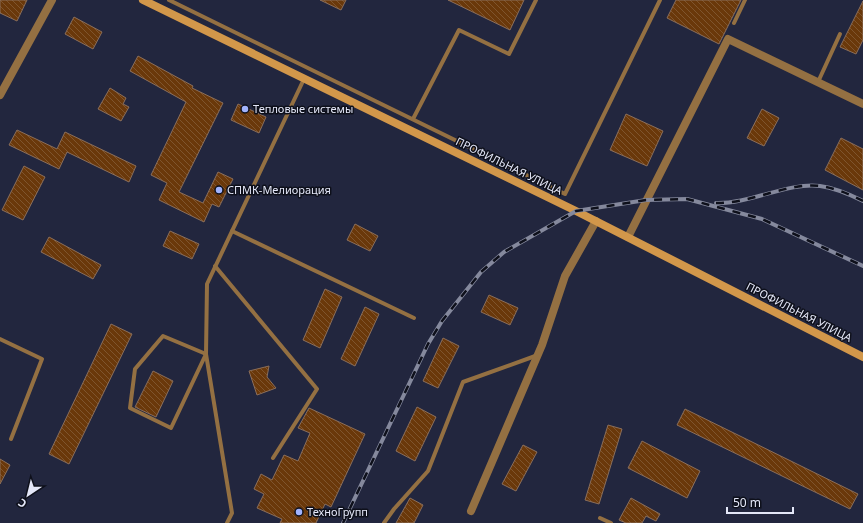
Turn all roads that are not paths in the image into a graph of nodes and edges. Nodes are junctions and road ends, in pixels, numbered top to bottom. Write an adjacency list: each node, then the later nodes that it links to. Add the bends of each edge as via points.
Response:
1 (52, 0): 11 (street)
2 (143, 0): 9 (street, ПРОФИЛЬНАЯ УЛИЦА)
3 (169, 0): 13 (lane)
4 (536, 0): 13 (lane, via 509,54 459,30)
5 (660, 0): 13 (lane, via 565,194)
6 (745, 0): 7 (lane)
7 (734, 22)
8 (840, 34): 10 (lane)
9 (304, 78): 14 (street, ПРОФИЛЬНАЯ УЛИЦА); 15 (lane)
10 (818, 82): 12 (street); 16 (street, via 728,39)
11 (0, 95)
12 (863, 104)
13 (413, 119)
14 (596, 221): 16 (street, ПРОФИЛЬНАЯ УЛИЦА); 21 (street, via 565,276)
15 (232, 231): 17 (lane); 18 (lane)
16 (628, 237): 22 (street, ПРОФИЛЬНАЯ УЛИЦА)
17 (215, 266): 20 (lane, via 207,284); 24 (lane, via 317,389)
18 (414, 318)
19 (0, 339): 23 (lane, via 42,359)
20 (206, 354): 20 (lane, via 171,428 130,408 135,369 163,336); 27 (lane, via 232,513)
21 (538, 355): 25 (street); 28 (lane, via 463,382 428,471)
22 (863, 357)
23 (11, 439)
24 (273, 458)
25 (471, 511)
26 (600, 518): 29 (lane)
27 (227, 523)
28 (384, 523)
29 (610, 523)

